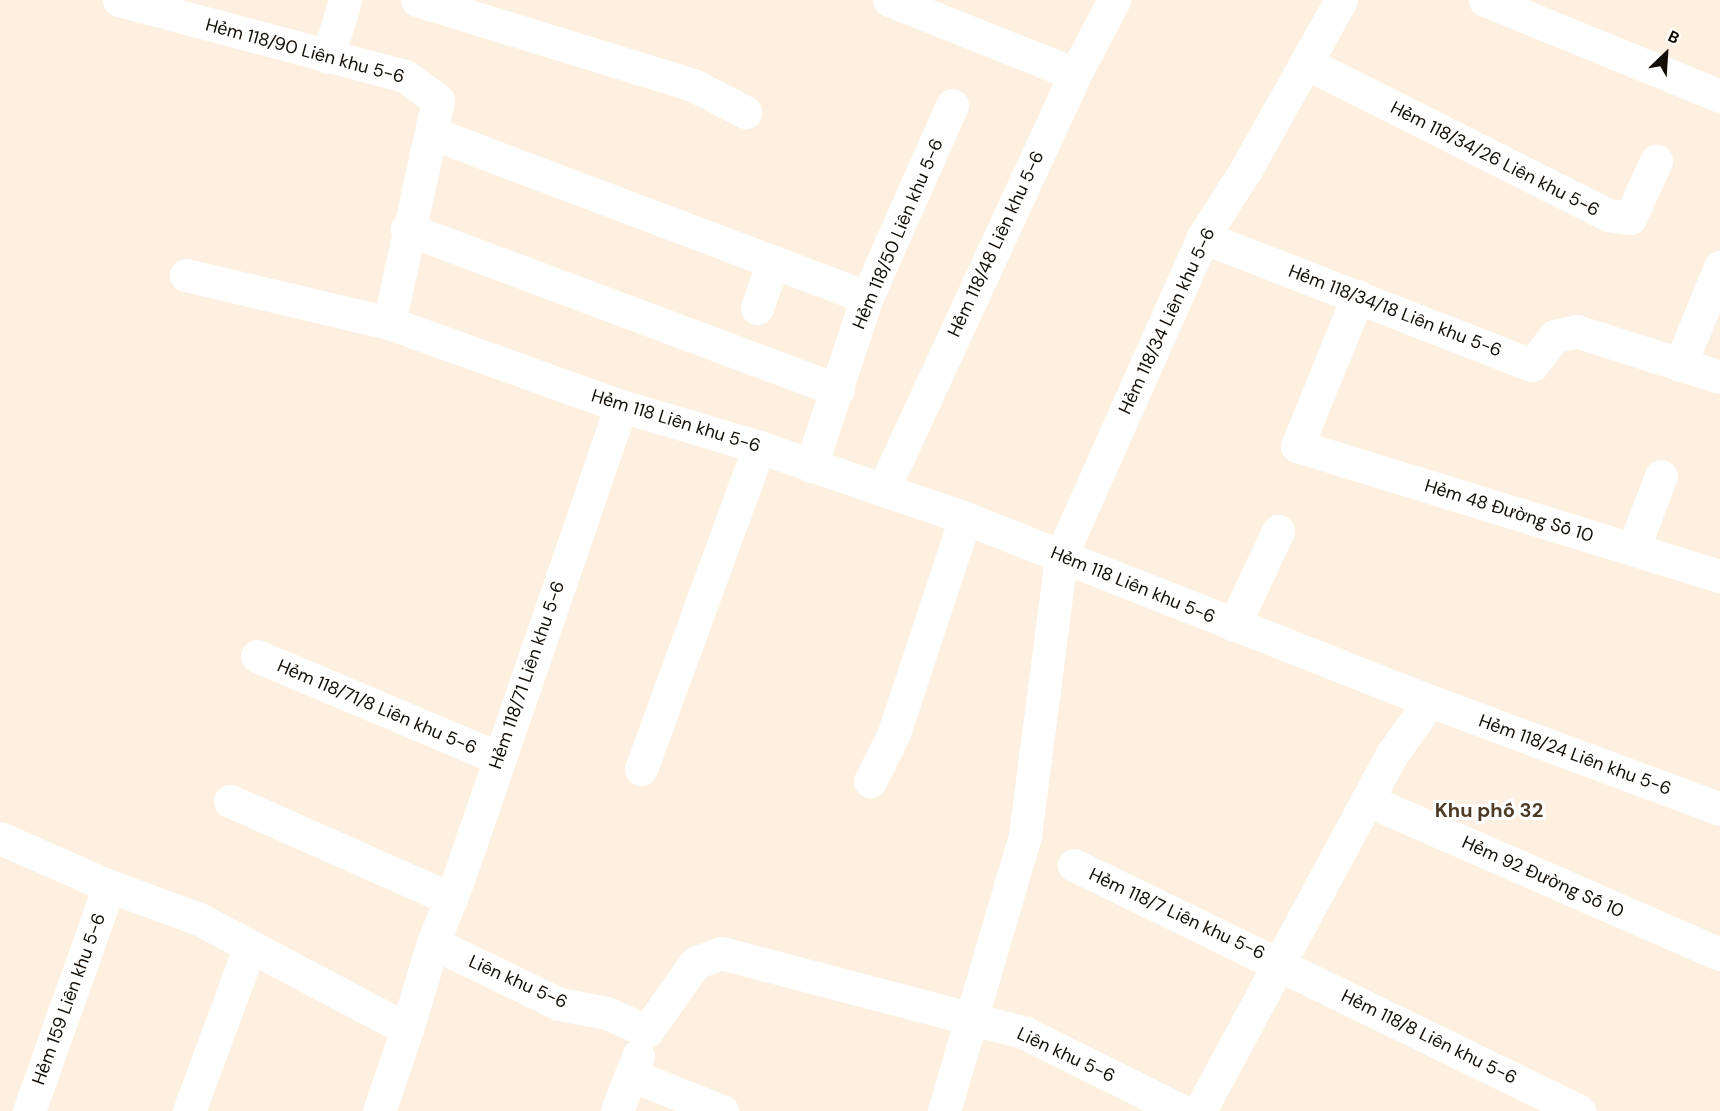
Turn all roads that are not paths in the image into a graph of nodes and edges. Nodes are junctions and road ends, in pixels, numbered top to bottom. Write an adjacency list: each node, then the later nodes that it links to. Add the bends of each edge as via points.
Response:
1 (119, 0): 8 (street, Hẻm 118/90 Liên khu 5-6)
2 (345, 0): 9 (street)
3 (417, 0): 14 (street, via 682,82)
4 (889, 0): 11 (street)
5 (1114, 0): 11 (street, Hẻm 118/48 Liên khu 5-6)
6 (1341, 0): 10 (street, Hẻm 118/34 Liên khu 5-6)
7 (1485, 0): 12 (street)
8 (178, 8): 9 (street, Hẻm 118/90 Liên khu 5-6)
9 (328, 57): 15 (street, Hẻm 118/90 Liên khu 5-6, via 405,76 438,100)
10 (1306, 63): 16 (street, Hẻm 118/34/26 Liên khu 5-6, via 1608,215 1630,218); 18 (street, Hẻm 118/34 Liên khu 5-6)
11 (1075, 74): 33 (street, Hẻm 118/48 Liên khu 5-6)
12 (1720, 96)
13 (952, 105): 23 (street, Hẻm 118/50 Liên khu 5-6)
14 (745, 112)
15 (432, 133): 17 (street, Hẻm 118/90 Liên khu 5-6); 19 (street)
16 (1656, 161)
17 (407, 229): 25 (street, Hẻm 118/90 Liên khu 5-6); 28 (street)
18 (1203, 237): 22 (street, Hẻm 118/34/18 Liên khu 5-6); 37 (street, Hẻm 118/34 Liên khu 5-6)
19 (773, 262): 23 (street); 24 (street)
20 (1720, 267): 26 (street)
21 (186, 275): 25 (street, Hẻm 118 Liên khu 5-6)
22 (1358, 296): 26 (street, Hẻm 118/34/18 Liên khu 5-6, via 1532,364 1555,336 1576,331); 36 (street, Hẻm 48 Đường Số 10, via 1297,446)
23 (867, 297): 28 (street, Hẻm 118/50 Liên khu 5-6)
24 (757, 308)
25 (389, 323): 29 (street, Hẻm 118 Liên khu 5-6)
26 (1680, 365): 27 (street)
27 (1720, 377)
28 (838, 390): 31 (street, Hẻm 118/50 Liên khu 5-6)
29 (621, 406): 30 (street, Hẻm 118 Liên khu 5-6); 42 (street, Hẻm 118/71 Liên khu 5-6)
30 (759, 447): 31 (street, Hẻm 118 Liên khu 5-6); 43 (street)
31 (811, 466): 33 (street, Hẻm 118 Liên khu 5-6)
32 (1661, 476): 36 (street)
33 (883, 490): 34 (street, Hẻm 118 Liên khu 5-6)
34 (965, 518): 37 (street, Hẻm 118 Liên khu 5-6); 44 (street, via 894,733)
35 (1278, 531): 39 (street)
36 (1633, 549): 38 (street, Hẻm 48 Đường Số 10)
37 (1061, 556): 39 (street, Hẻm 118 Liên khu 5-6); 56 (street, Hẻm 118/34 Liên khu 5-6, via 1033,796)
38 (1720, 576)
39 (1234, 625): 41 (street, Hẻm 118 Liên khu 5-6)
40 (257, 656): 42 (street, Hẻm 118/71/8 Liên khu 5-6)
41 (1430, 701): 45 (street, via 1392,754); 47 (street, Hẻm 118/24 Liên khu 5-6)
42 (498, 758): 51 (street, Hẻm 118/71 Liên khu 5-6)
43 (641, 769)
44 (870, 781)
45 (1367, 800): 54 (street, Hẻm 92 Đường Số 10); 55 (street)
46 (230, 801): 51 (street)
47 (1720, 809)
48 (0, 838): 50 (street)
49 (1074, 866): 55 (street, Hẻm 118/7 Liên khu 5-6)
50 (109, 886): 53 (street, via 164,904); 60 (street, Hẻm 159 Liên khu 5-6)
51 (451, 898): 52 (street, Hẻm 118/71 Liên khu 5-6)
52 (433, 943): 57 (street); 58 (street, Liên khu 5-6, via 559,1004 607,1013)
53 (250, 946): 57 (street); 61 (street)
54 (1720, 954)
55 (1279, 963): 67 (street); 68 (street, Hẻm 118/8 Liên khu 5-6)
56 (972, 1019): 58 (street, Liên khu 5-6, via 721,953 695,963); 65 (street, Hẻm 118/34 Liên khu 5-6); 66 (street, Liên khu 5-6, via 1025,1033)
57 (407, 1029): 62 (street)
58 (647, 1031): 59 (street)
59 (631, 1075): 63 (street); 64 (street)
60 (29, 1111)
61 (189, 1111)
62 (379, 1111)
63 (617, 1111)
64 (722, 1111)
65 (944, 1111)
66 (1182, 1111)
67 (1200, 1111)
68 (1579, 1111)

